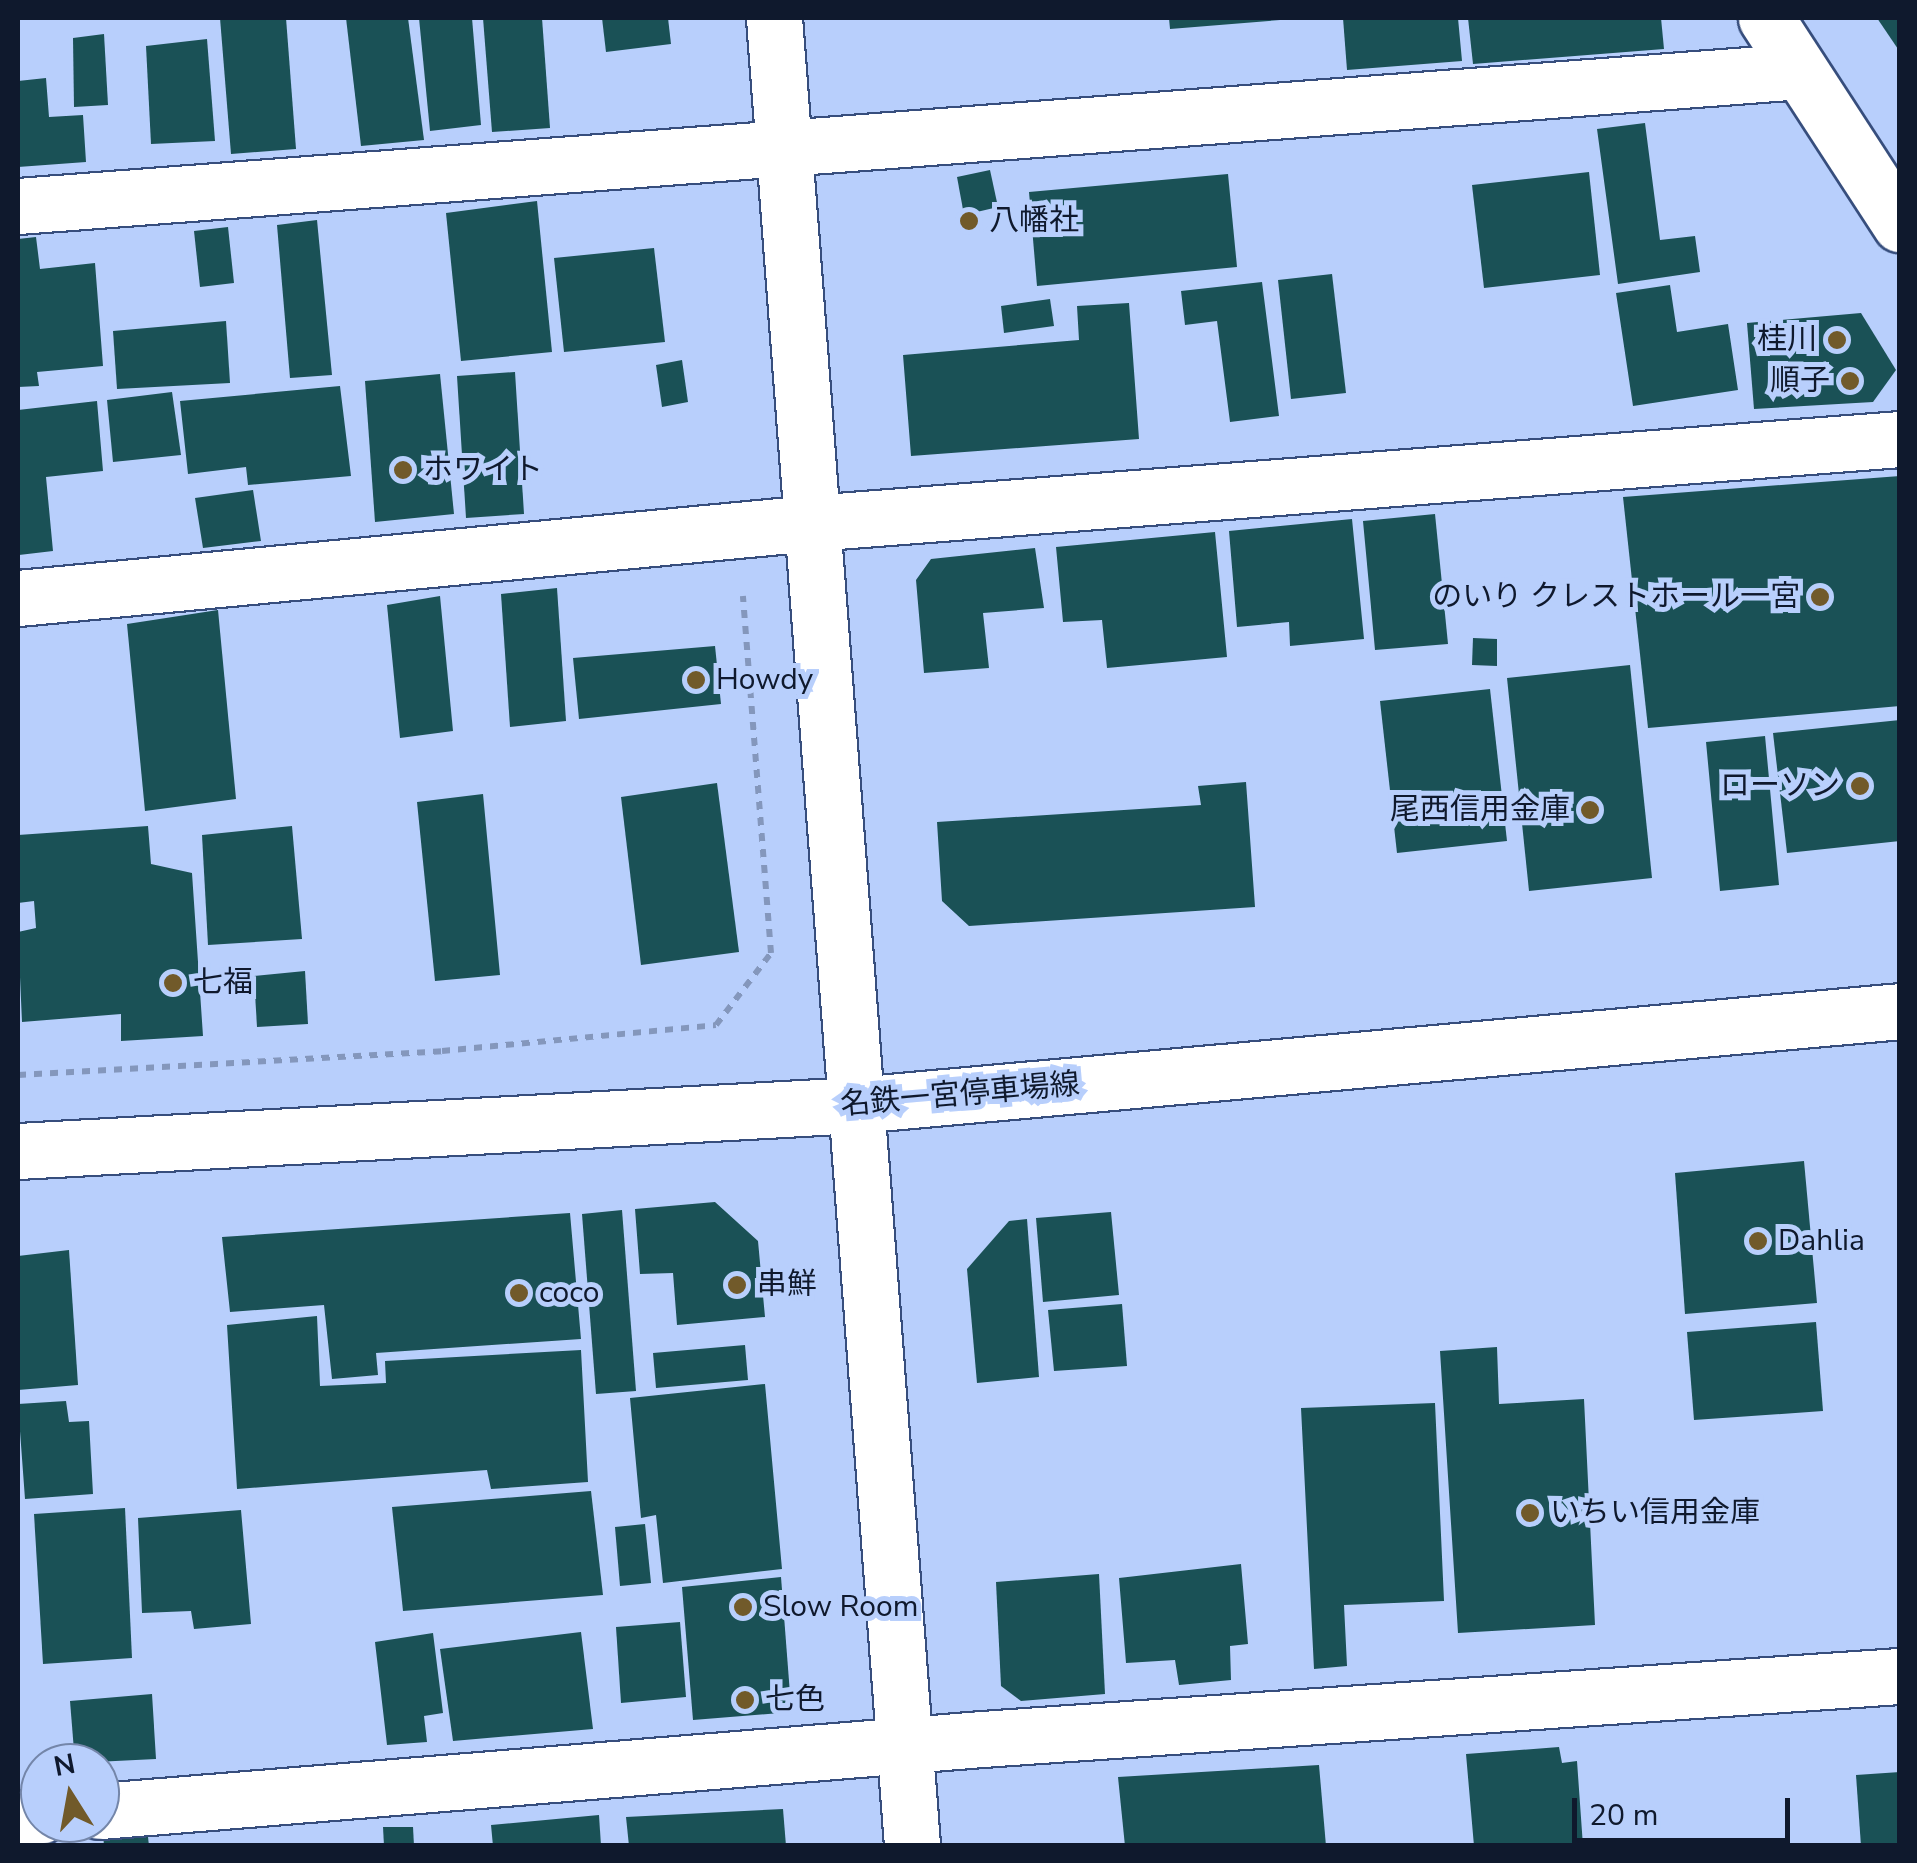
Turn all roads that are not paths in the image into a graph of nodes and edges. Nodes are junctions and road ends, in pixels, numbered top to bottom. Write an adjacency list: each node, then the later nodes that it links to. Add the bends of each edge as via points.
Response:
1 (774, 18): 4 (street)
2 (1766, 18): 3 (street)
3 (1799, 71): 4 (street); 6 (street)
4 (784, 150): 5 (street); 8 (street)
5 (18, 206)
6 (1900, 224)
7 (1900, 439): 8 (street)
8 (811, 524): 9 (street); 11 (street)
9 (18, 598)
10 (1900, 1010): 11 (street, 名鉄一宮停車場線)
11 (856, 1105): 12 (street, 名鉄一宮停車場線); 14 (street)
12 (18, 1151)
13 (1900, 1676): 14 (street)
14 (905, 1747): 15 (street); 16 (street)
15 (120, 1810)
16 (912, 1846)

